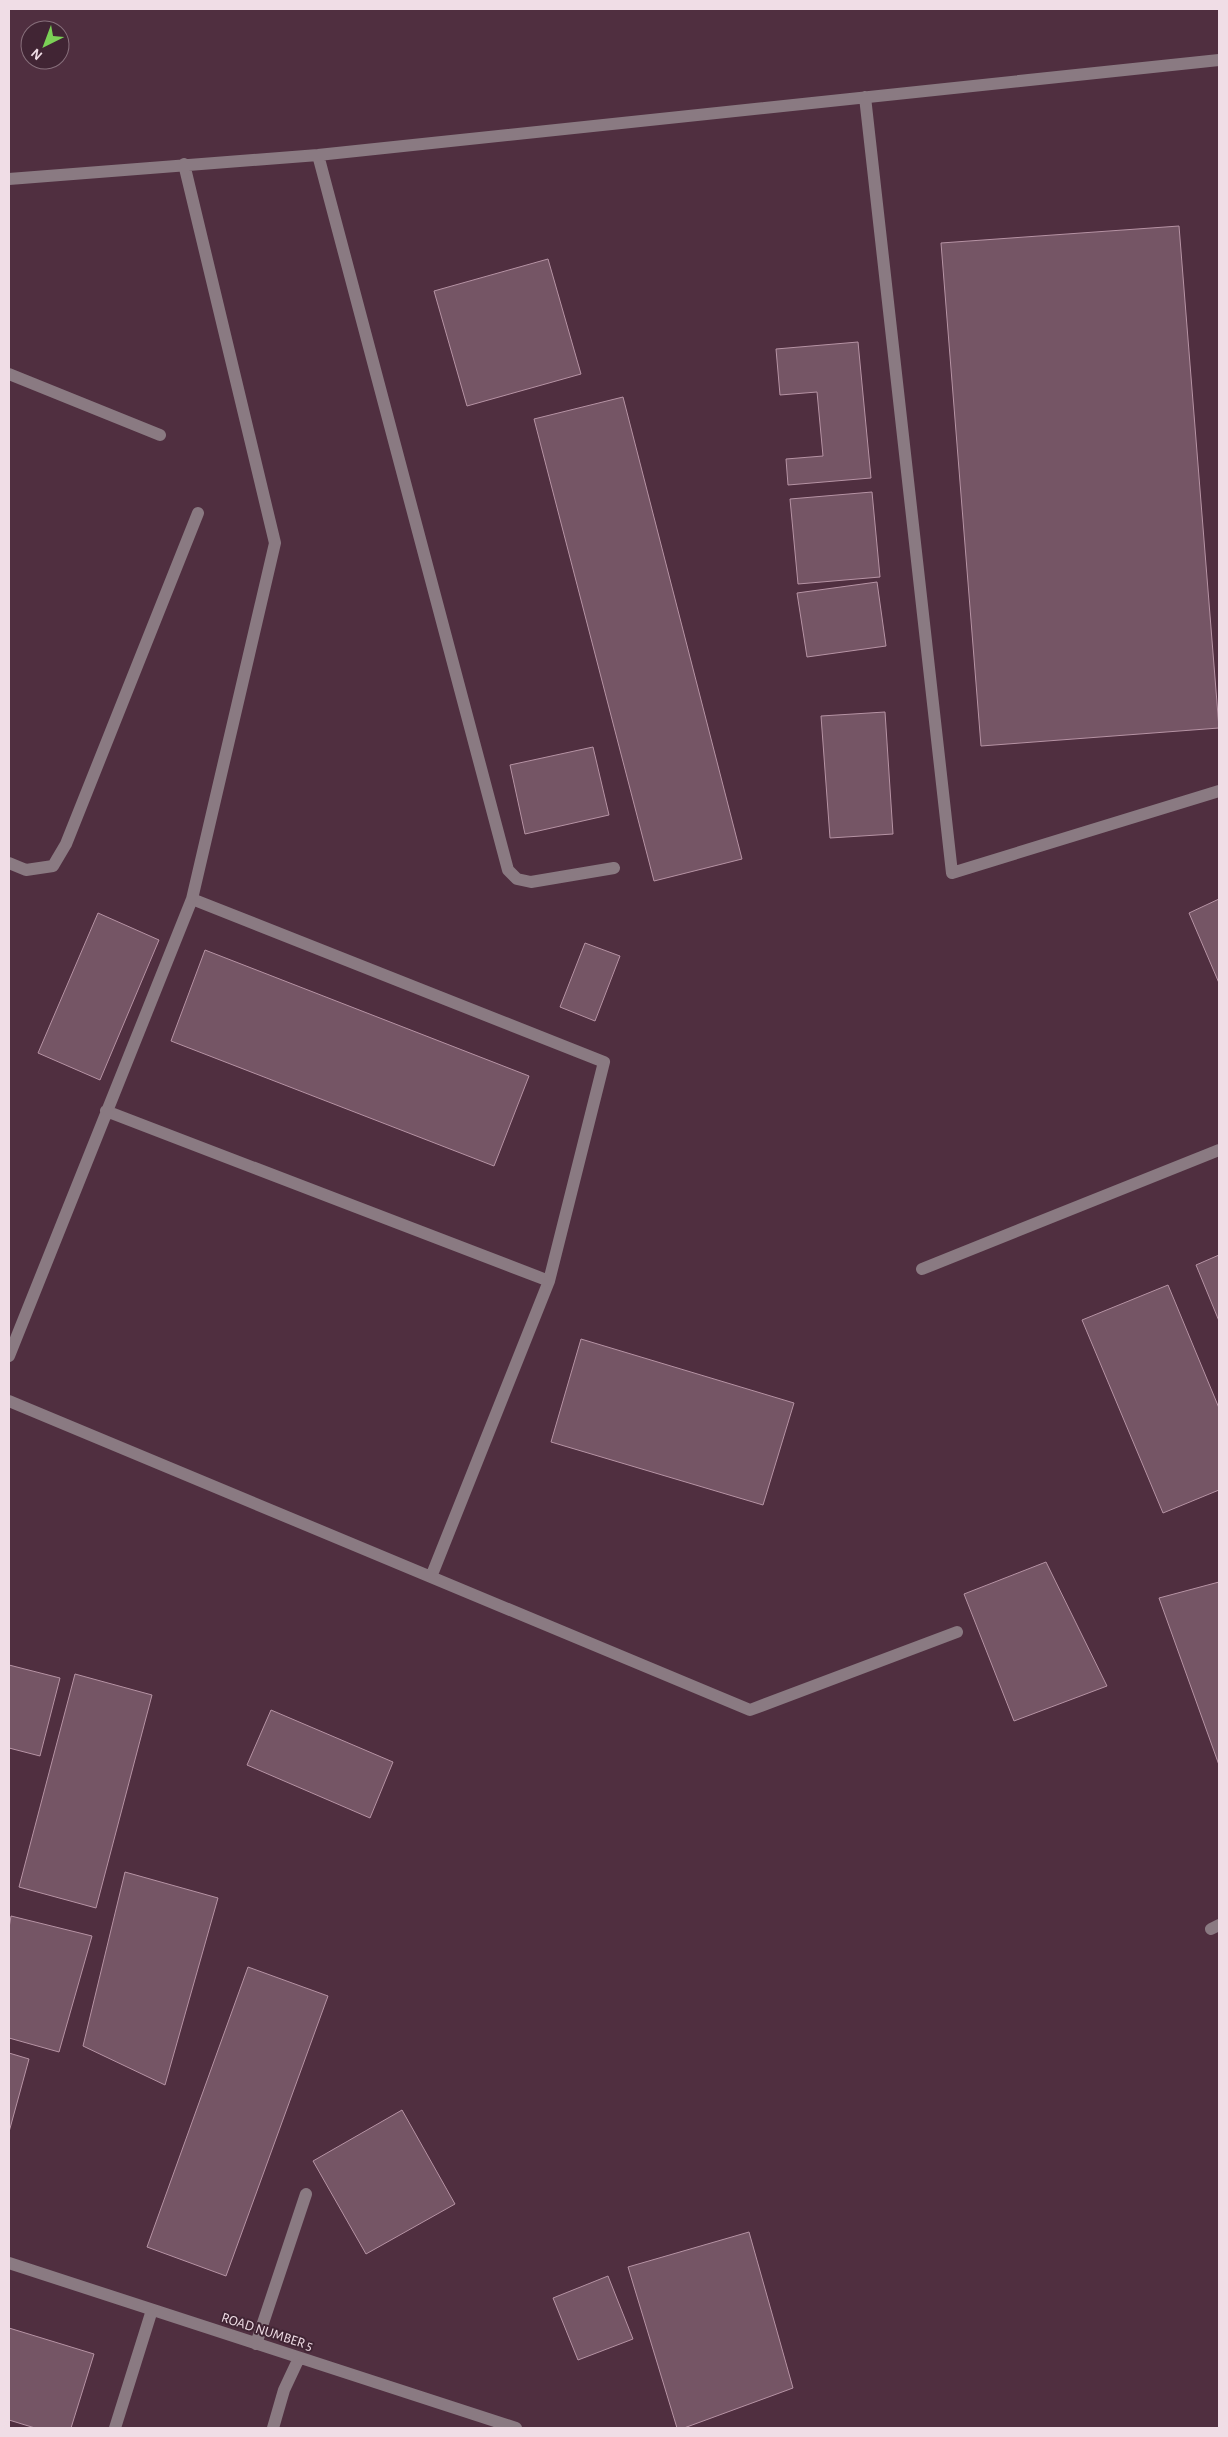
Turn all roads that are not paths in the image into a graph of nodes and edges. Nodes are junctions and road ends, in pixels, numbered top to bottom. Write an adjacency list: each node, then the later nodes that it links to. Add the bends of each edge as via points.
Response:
1 (1219, 60): 2 (street)
2 (866, 97): 3 (street); 9 (street, via 952,873)
3 (318, 155): 4 (street); 11 (street, via 508,870 517,878 531,882)
4 (184, 164): 5 (street); 12 (street, via 275,544)
5 (9, 179)
6 (9, 374): 7 (street)
7 (160, 435)
8 (198, 513): 10 (street, via 66,844 53,866 26,870)
9 (1219, 791)
10 (9, 863)
11 (614, 868)
12 (192, 899): 13 (street); 16 (street, via 604,1062)
13 (106, 1111): 16 (street); 17 (street)
14 (1219, 1150): 15 (street)
15 (922, 1269)
16 (549, 1281): 19 (street)
17 (9, 1356)
18 (9, 1401): 19 (street)
19 (431, 1577): 20 (street, via 750,1710)
20 (957, 1632)
21 (306, 2194): 24 (street)
22 (9, 2263): 23 (street, ROAD NUMBER 5)
23 (152, 2310): 24 (street, ROAD NUMBER 5); 26 (street)
24 (256, 2344): 25 (street, ROAD NUMBER 5)
25 (299, 2358): 27 (street, via 284,2390); 28 (street, ROAD NUMBER 5)
26 (115, 2428)
27 (274, 2428)
28 (516, 2428)

